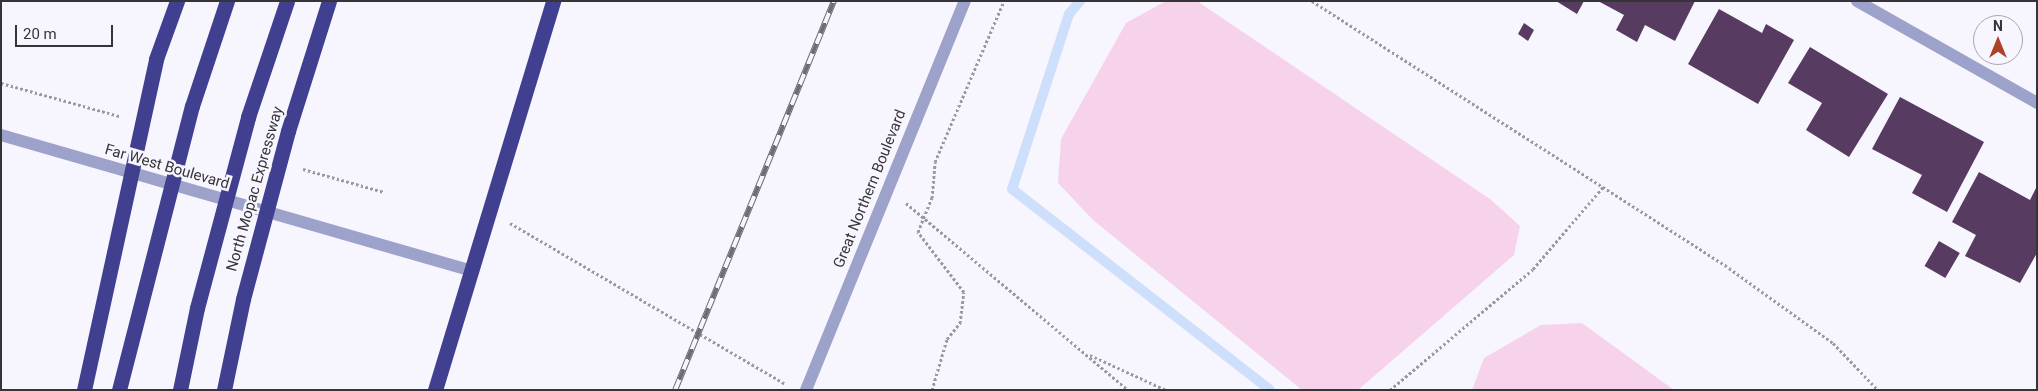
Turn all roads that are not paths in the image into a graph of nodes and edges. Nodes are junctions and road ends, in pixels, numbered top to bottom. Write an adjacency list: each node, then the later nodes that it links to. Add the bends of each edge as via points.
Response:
1 (177, 1): 11 (highway, via 156,59)
2 (227, 1): 12 (highway, via 192,106)
3 (287, 1): 13 (highway, via 248,117 196,308)
4 (330, 1): 14 (highway, North Mopac Expressway, via 288,132 242,299)
5 (553, 1): 10 (highway)
6 (965, 1): 16 (street, Great Northern Boulevard)
7 (1857, 1): 8 (street)
8 (2037, 103)
9 (1, 135): 10 (street, Far West Boulevard)
10 (469, 270): 15 (highway)
11 (84, 390)
12 (119, 390)
13 (180, 390)
14 (224, 390)
15 (435, 390)
16 (806, 390)

